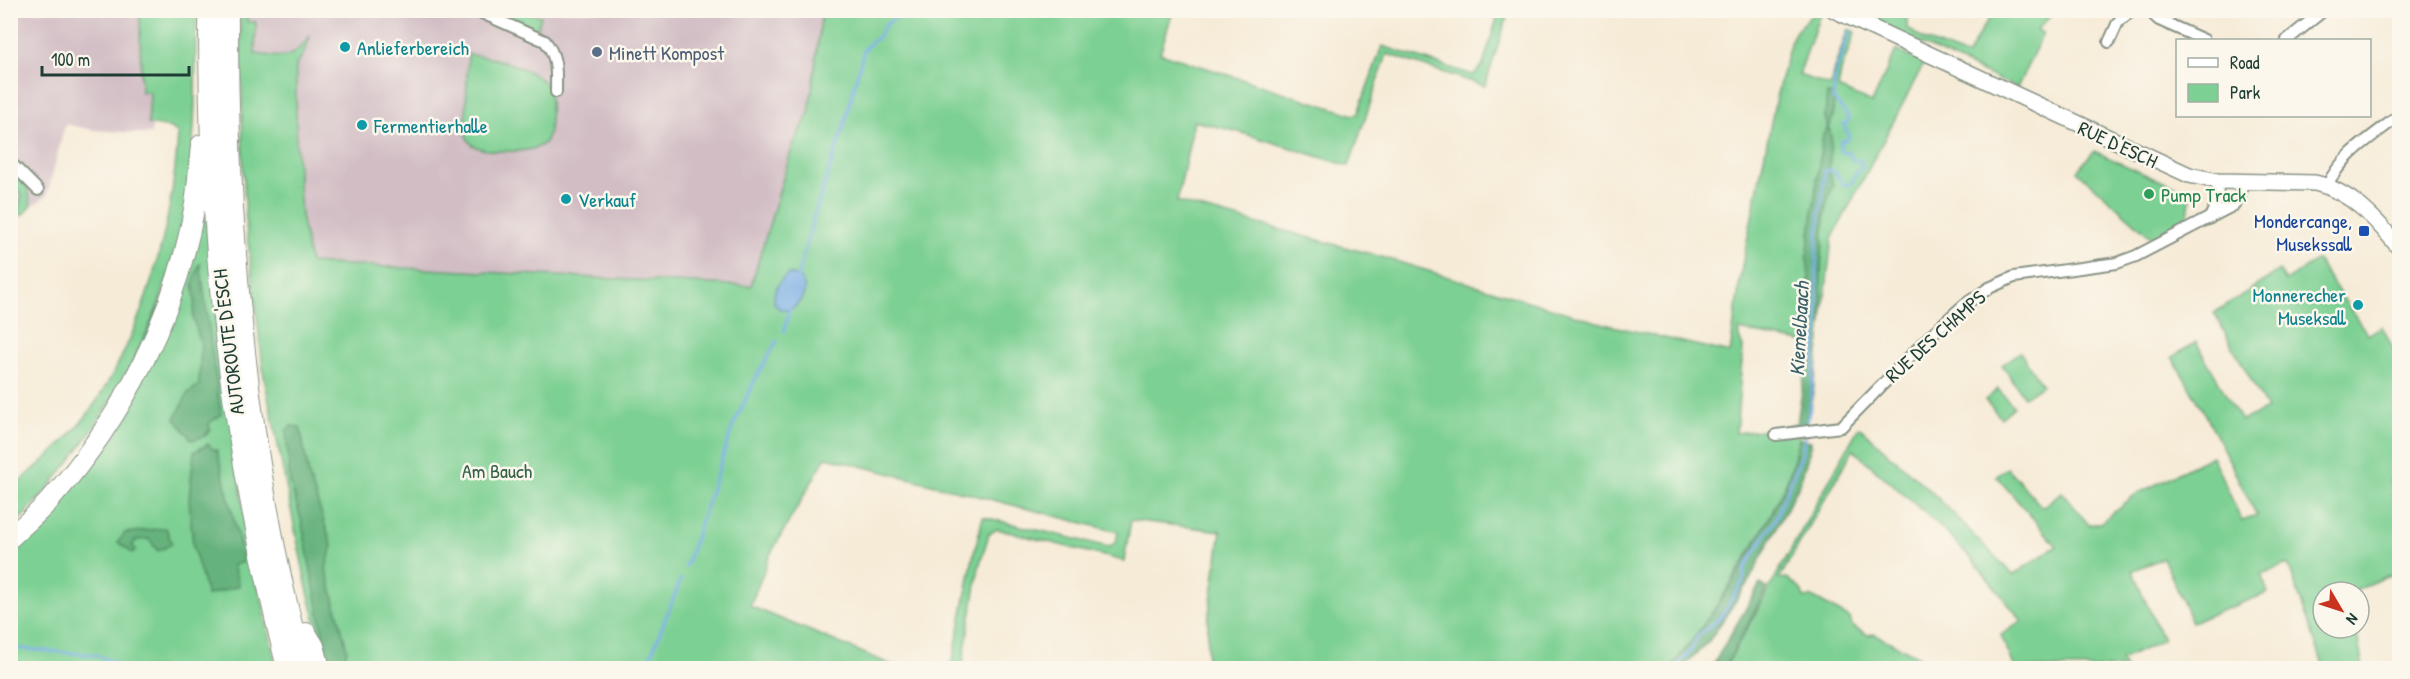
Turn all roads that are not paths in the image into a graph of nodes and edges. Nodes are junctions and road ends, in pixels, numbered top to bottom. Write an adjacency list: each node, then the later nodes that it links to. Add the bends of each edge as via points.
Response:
1 (203, 10): 23 (highway, via 201,137 195,203 181,265 162,320 142,366 91,448 49,501)
2 (209, 10): 25 (highway, AUTOROUTE D'ESCH, via 214,215 227,352 254,525)
3 (228, 10): 21 (highway, AUTOROUTE D'ESCH, via 231,164)
4 (475, 10): 12 (street, via 544,41 556,62)
5 (1834, 10): 15 (main road, RUE D'ESCH, via 2162,164)
6 (2132, 10): 11 (street, via 2118,22)
7 (2148, 10): 9 (street, via 2159,20)
8 (2324, 10): 10 (street)
9 (2202, 39)
10 (2288, 39)
11 (2109, 42)
12 (556, 92)
13 (2400, 116): 17 (street, via 2350,153 2335,169)
14 (10, 162): 18 (street)
15 (2218, 181): 16 (main road, RUE D'ESCH); 19 (street, via 2218,199)
16 (2243, 182): 17 (main road, RUE D'ESCH); 19 (street, RUE DES CHAMPS, via 2234,205)
17 (2327, 186): 20 (main road, RUE D'ESCH, via 2359,205)
18 (38, 190)
19 (2209, 220): 22 (street, RUE DES CHAMPS, via 2117,263 2014,276 1989,288 1933,333 1841,427)
20 (2400, 249)
21 (248, 363): 24 (highway); 26 (highway, AUTOROUTE D'ESCH, via 273,540)
22 (1776, 435)
23 (10, 538)
24 (306, 633): 27 (highway); 28 (highway)
25 (287, 669)
26 (303, 669)
27 (314, 669)
28 (320, 669)

